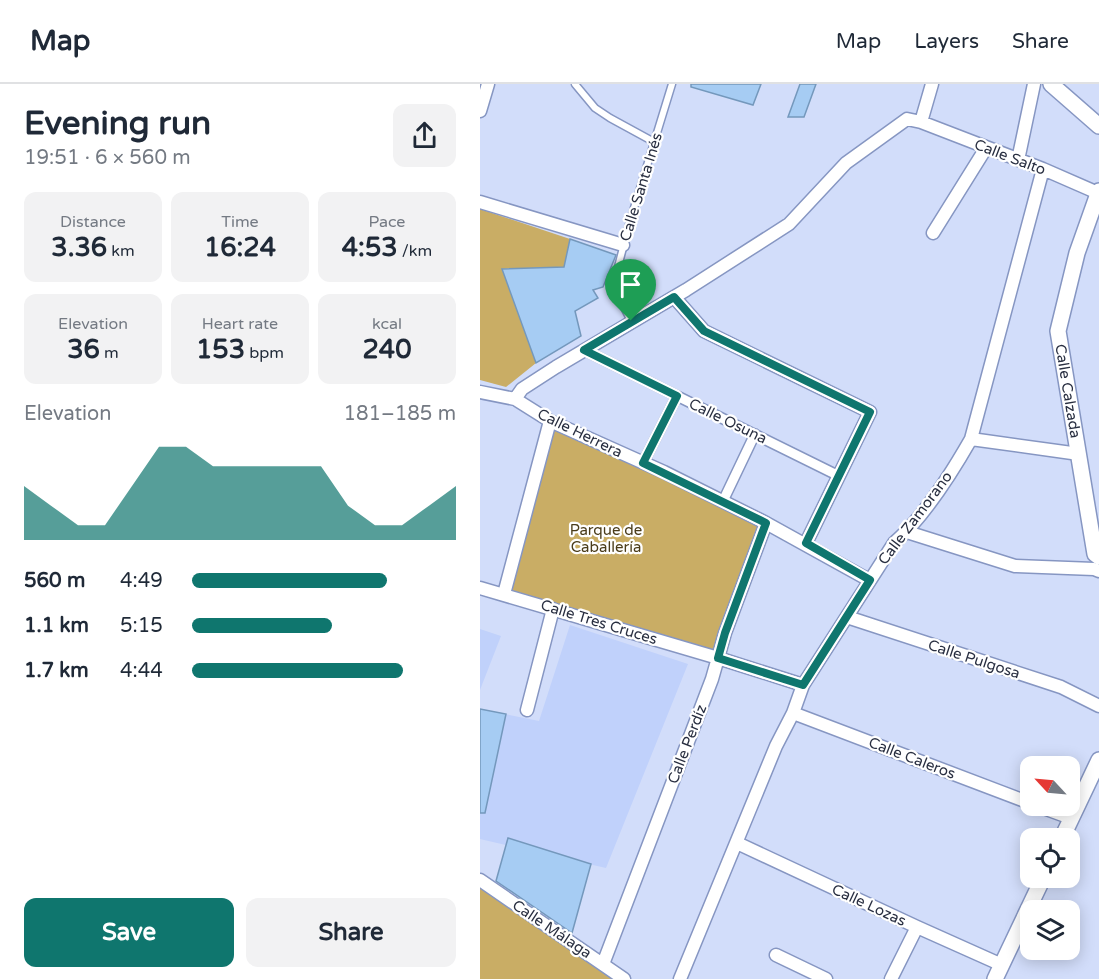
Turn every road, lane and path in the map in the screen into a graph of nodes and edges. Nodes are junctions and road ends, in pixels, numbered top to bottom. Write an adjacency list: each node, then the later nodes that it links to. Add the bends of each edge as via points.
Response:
1 (488, 84): 7 (street)
2 (575, 84): 10 (lane, via 595,108)
3 (672, 84): 10 (lane, Calle Santa Inés)
4 (932, 84): 8 (street)
5 (1034, 84): 12 (street)
6 (1051, 84): 9 (street)
7 (480, 111)
8 (921, 122): 11 (street, Calle Salto); 18 (street, via 907,119 846,163 789,224)
9 (1099, 126)
10 (654, 142): 17 (lane, Calle Santa Inés)
11 (986, 148): 12 (street, Calle Salto); 16 (street)
12 (1018, 160): 13 (street, Calle Salto)
13 (1043, 169): 14 (street, Calle Salto); 26 (street, Calle Zamorano)
14 (1099, 192): 27 (street, Calle Calzada, via 1077,253 1058,330)
15 (480, 202): 17 (street)
16 (933, 234)
17 (623, 245): 19 (lane, Calle Santa Inés, via 613,286)
18 (674, 297): 19 (street); 29 (street, via 704,331 870,412)
19 (631, 321): 20 (street)
20 (584, 350): 22 (street, Calle Osuna); 23 (street, via 522,389)
21 (480, 392): 23 (street, Calle Herrera)
22 (677, 396): 25 (street, Calle Osuna); 28 (street)
23 (514, 399): 24 (street, Calle Herrera)
24 (550, 422): 28 (street, Calle Herrera); 38 (street)
25 (755, 434): 29 (street, Calle Osuna); 30 (street)
26 (971, 439): 27 (street); 32 (street, Calle Zamorano)
27 (1079, 454): 34 (street, Calle Calzada, via 1095,554)
28 (643, 463): 30 (street, Calle Herrera)
29 (839, 476): 33 (street)
30 (723, 501): 31 (street, Calle Herrera)
31 (766, 523): 33 (street, Calle Herrera); 41 (street, Calle Perdíz)
32 (907, 532): 35 (street, via 1015,566); 36 (street, Calle Zamorano, via 894,543)
33 (806, 543): 36 (street, Calle Herrera)
34 (1099, 556)
35 (1099, 571)
36 (870, 580): 40 (street, Calle Zamorano)
37 (480, 588): 38 (street, Calle Tres Cruces)
38 (504, 594): 39 (street, Calle Tres Cruces)
39 (554, 609): 41 (street, Calle Tres Cruces); 44 (street)
40 (847, 617): 42 (street, Calle Zamorano); 43 (street, Calle Pulgosa, via 1061,687)
41 (718, 658): 42 (street, Calle Tres Cruces); 56 (street, Calle Perdíz)
42 (803, 685): 45 (street, Calle Zamorano)
43 (1099, 706)
44 (527, 710)
45 (793, 713): 47 (street, Calle Caleros); 51 (street, Calle Zamorano)
46 (1099, 760): 49 (street)
47 (1020, 799)
48 (1066, 816): 49 (street)
49 (1071, 818): 50 (street)
50 (1066, 828)
51 (737, 843): 54 (street, Calle Lozas); 59 (street, Calle Zamorano)
52 (480, 880): 56 (street, Calle Málaga)
53 (1038, 888): 57 (street)
54 (917, 927): 57 (street, Calle Lozas); 61 (street)
55 (776, 955): 60 (street)
56 (603, 963): 58 (street, Calle Málaga)
57 (1002, 964): 62 (street)
58 (624, 979)
59 (680, 979)
60 (826, 979)
61 (891, 979)
62 (996, 979)

